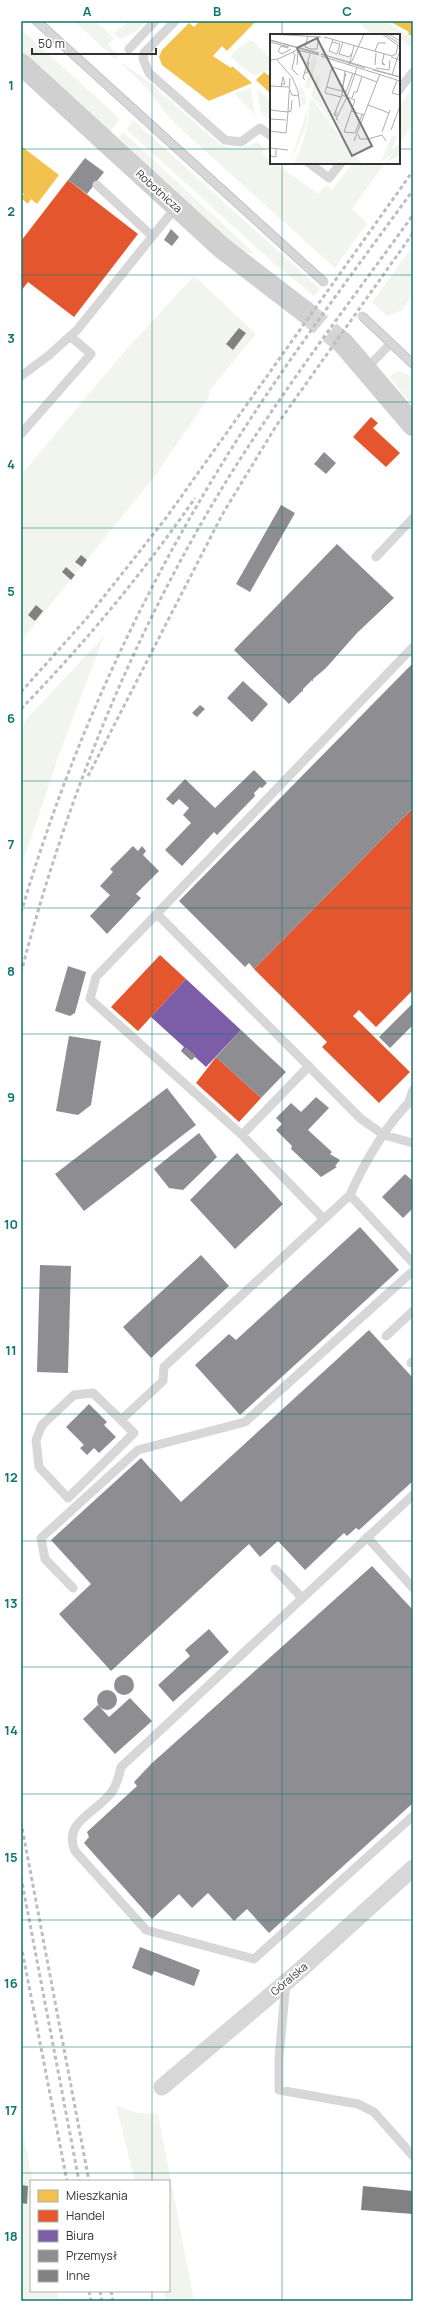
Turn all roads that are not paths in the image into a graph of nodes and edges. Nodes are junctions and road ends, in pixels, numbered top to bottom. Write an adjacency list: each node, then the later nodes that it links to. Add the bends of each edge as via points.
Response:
1 (37, 21): 14 (lane)
2 (155, 21): 4 (lane)
3 (176, 21): 8 (lane, via 144,53 143,59 149,73 226,140 241,142 260,128)
4 (129, 49)
5 (21, 64): 12 (street, Robotnicza)
6 (413, 72): 7 (lane)
7 (400, 89)
8 (270, 135)
9 (310, 164): 10 (lane, via 329,178)
10 (340, 164)
11 (97, 185): 13 (lane)
12 (176, 207): 13 (lane); 15 (street, Robotnicza, via 242,265)
13 (152, 236): 17 (lane)
14 (324, 282)
15 (304, 311)
16 (362, 316): 19 (lane)
17 (70, 336): 22 (lane); 24 (lane, via 91,354)
18 (343, 343): 21 (street)
19 (391, 343): 20 (lane); 21 (lane)
20 (413, 364)
21 (367, 368): 23 (street)
22 (21, 376)
23 (413, 425)
24 (21, 434)
25 (413, 518): 26 (lane)
26 (376, 557)
27 (413, 647): 28 (lane)
28 (157, 914): 29 (lane); 32 (lane, via 96,977 90,999)
29 (309, 1066): 32 (lane); 33 (lane, via 361,1119)
30 (413, 1090): 31 (lane)
31 (410, 1101): 33 (lane)
32 (242, 1135): 36 (lane)
33 (384, 1135): 34 (lane); 35 (lane, via 362,1168)
34 (413, 1143)
35 (350, 1195): 36 (lane); 37 (lane)
36 (323, 1218): 41 (lane, via 164,1367 162,1381)
37 (413, 1264)
38 (413, 1271): 45 (lane, via 245,1422 138,1450 41,1538 45,1559)
39 (413, 1311): 40 (lane)
40 (386, 1336)
41 (121, 1420): 41 (lane, via 94,1393 74,1395 42,1425 36,1440 39,1466 68,1498 134,1433)
42 (413, 1495): 43 (lane)
43 (367, 1537): 46 (lane); 47 (lane)
44 (275, 1569): 47 (lane)
45 (73, 1588)
46 (413, 1588)
47 (302, 1598): 48 (lane, via 121,1767 111,1794 76,1826 71,1834 75,1851 146,1930 254,1959)
48 (413, 1816)
49 (413, 1868): 50 (street, Góralska)
50 (286, 1982): 51 (street, Góralska); 52 (lane, via 279,2058 279,2090 358,2104 374,2112)
51 (162, 2087)
52 (413, 2156)

